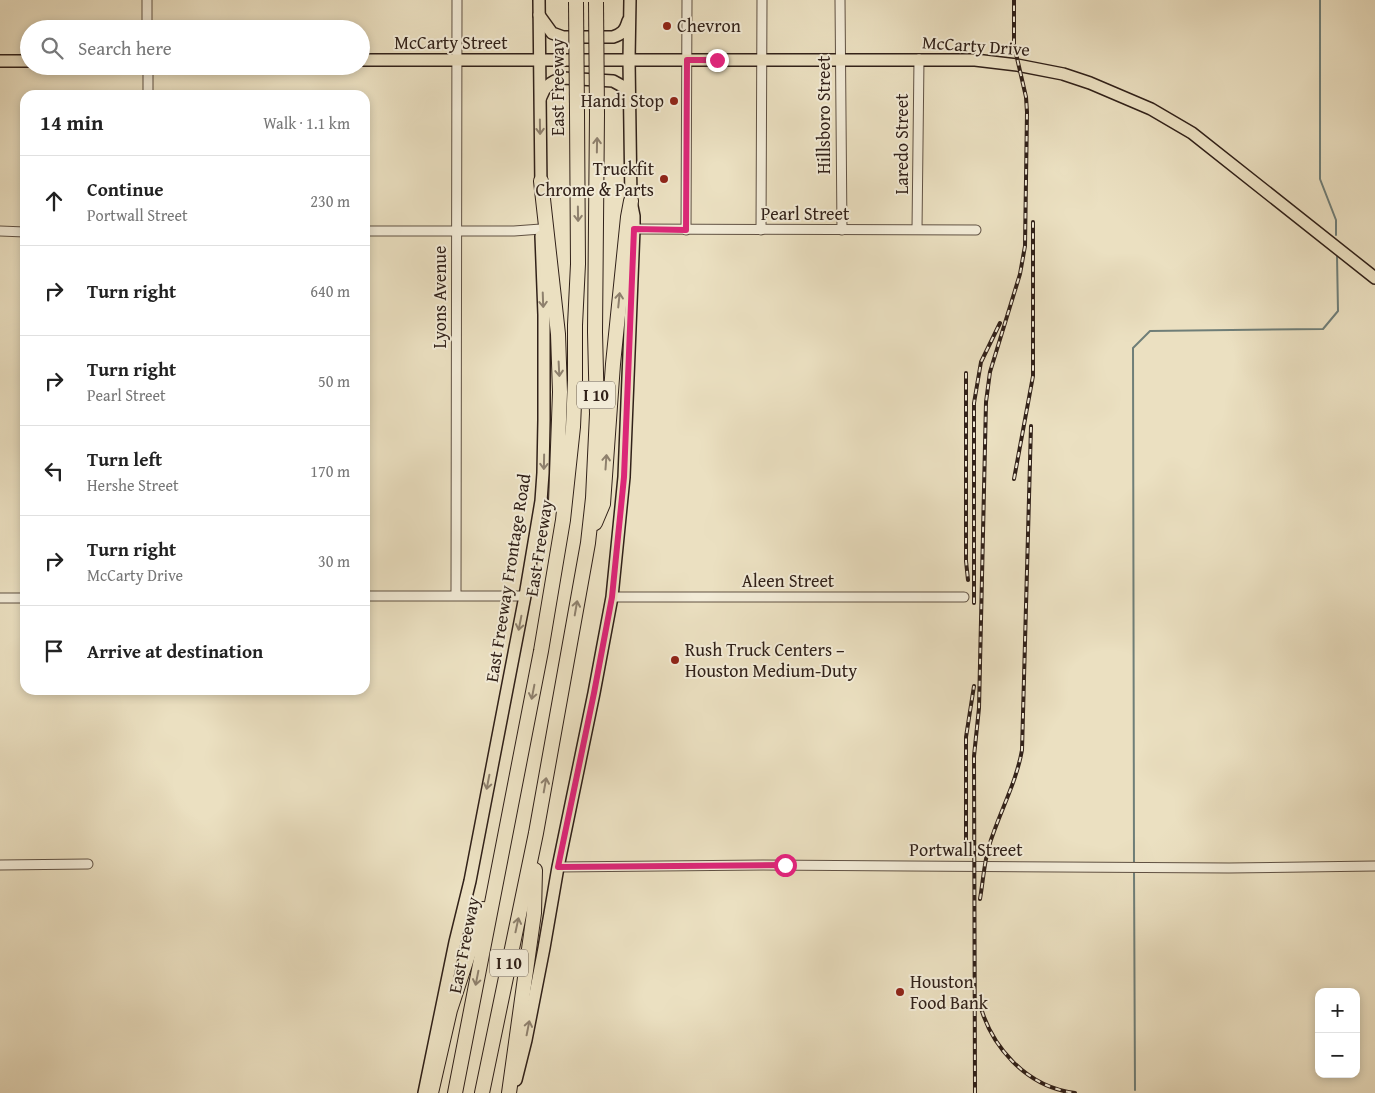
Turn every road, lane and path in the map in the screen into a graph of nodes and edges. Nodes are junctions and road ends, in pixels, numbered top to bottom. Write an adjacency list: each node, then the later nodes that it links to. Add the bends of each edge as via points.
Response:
1 (147, 0): 12 (street)
2 (457, 0): 17 (street, Lyons Avenue)
3 (539, 0): 11 (main road, East Freeway Frontage Road)
4 (630, 0): 10 (main road)
5 (687, 0): 20 (street)
6 (762, 0): 13 (street)
7 (840, 0): 14 (street, Hillsboro Street)
8 (576, 1): 42 (highway, East Freeway / I 10, one-way to 42, bridge, via 578,264 573,427)
9 (596, 1): 41 (highway, I 10, one-way to 9, bridge, via 597,414)
10 (630, 13): 11 (main road, via 626,30 612,37 562,37 552,33); 19 (main road)
11 (539, 15): 18 (main road, East Freeway Frontage Road)
12 (147, 20)
13 (762, 59): 14 (main road, McCarty Drive); 20 (main road, McCarty Drive); 33 (street)
14 (840, 59): 15 (main road, McCarty Drive); 34 (street, Hillsboro Street)
15 (919, 59): 35 (street, Laredo Street); 40 (main road, McCarty Drive, via 975,60 1063,74 1151,109 1192,133)
16 (370, 60): 17 (main road, McCarty Street)
17 (458, 60): 18 (main road, McCarty Street); 38 (street, Lyons Avenue)
18 (540, 60): 19 (main road, McCarty Drive); 26 (main road, East Freeway Frontage Road)
19 (629, 60): 20 (main road, McCarty Drive); 25 (main road)
20 (687, 60): 32 (street)
21 (0, 61): 22 (main road)
22 (20, 61)
23 (148, 75): 24 (street)
24 (148, 90)
25 (630, 97): 26 (main road, via 624,87 613,81 563,78 546,86); 28 (main road)
26 (539, 103): 27 (main road, East Freeway Frontage Road, one-way to 27)
27 (541, 181): 29 (main road, East Freeway Frontage Road); 42 (highway, one-way to 42, via 558,334 560,392)
28 (631, 201): 30 (main road); 41 (highway, one-way to 28, via 603,504 613,364)
29 (541, 229): 38 (street); 45 (main road, East Freeway Frontage Road, one-way to 45, via 544,473)
30 (634, 229): 32 (street, Pearl Street); 46 (main road, via 624,477)
31 (370, 230): 38 (street)
32 (686, 230): 33 (street, Pearl Street)
33 (762, 230): 34 (street, Pearl Street)
34 (842, 230): 35 (street, Pearl Street)
35 (918, 230): 36 (street, Pearl Street)
36 (976, 230)
37 (0, 231): 39 (street)
38 (457, 231): 43 (street, Lyons Avenue)
39 (20, 232)
40 (1375, 278)
41 (588, 543): 50 (highway, I 10, one-way to 41)
42 (552, 592): 51 (highway, East Freeway / I 10, one-way to 51)
43 (456, 595): 44 (street); 45 (street)
44 (370, 596)
45 (525, 596): 56 (main road, East Freeway Frontage Road, one-way to 56, via 470,881)
46 (612, 597): 47 (street, Aleen Street); 55 (main road)
47 (964, 597)
48 (0, 598): 49 (street)
49 (20, 598)
50 (536, 833): 59 (highway, I 10, one-way to 50); 60 (highway, via 534,914)
51 (503, 844): 57 (highway, via 450,1010); 58 (highway, East Freeway / I 10, one-way to 58)
52 (88, 864): 53 (street)
53 (0, 865)
54 (1375, 866): 55 (street, Portwall Street)
55 (558, 867): 61 (main road, one-way to 55)
56 (424, 1093)
57 (431, 1093)
58 (455, 1093)
59 (482, 1093)
60 (509, 1093)
61 (513, 1093)

